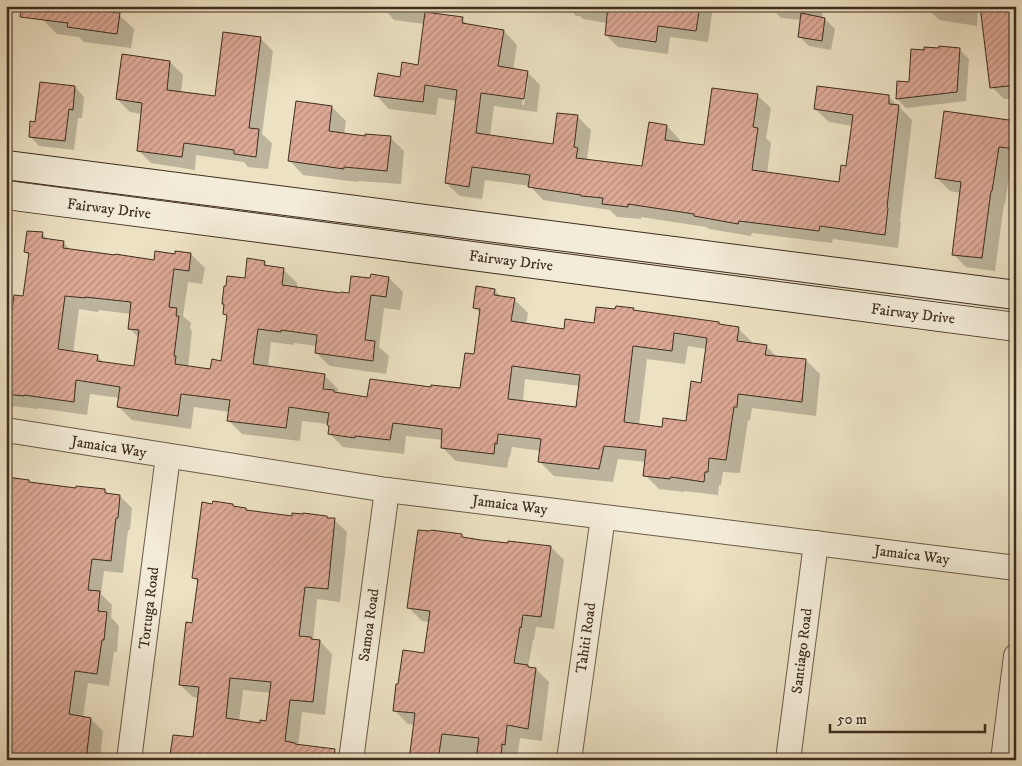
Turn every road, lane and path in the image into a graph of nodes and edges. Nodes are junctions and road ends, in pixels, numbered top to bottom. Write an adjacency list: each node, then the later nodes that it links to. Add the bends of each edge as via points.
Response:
1 (6, 165): 3 (street, Fairway Drive)
2 (6, 195): 4 (street, Fairway Drive)
3 (488, 227): 4 (street); 5 (street, Fairway Drive)
4 (484, 258): 6 (street, Fairway Drive)
5 (1016, 295)
6 (1016, 327)
7 (6, 430): 8 (street, Jamaica Way)
8 (168, 456): 9 (street, Jamaica Way); 14 (street, Tortuga Road)
9 (387, 490): 10 (street, Jamaica Way); 15 (street, Samoa Road)
10 (603, 517): 11 (street, Jamaica Way); 16 (street, Tahiti Road)
11 (816, 543): 12 (street, Jamaica Way); 17 (street, Santiago Road)
12 (1016, 568)
13 (1016, 656): 18 (street)
14 (129, 760)
15 (351, 760)
16 (569, 760)
17 (788, 760)
18 (1003, 760)

